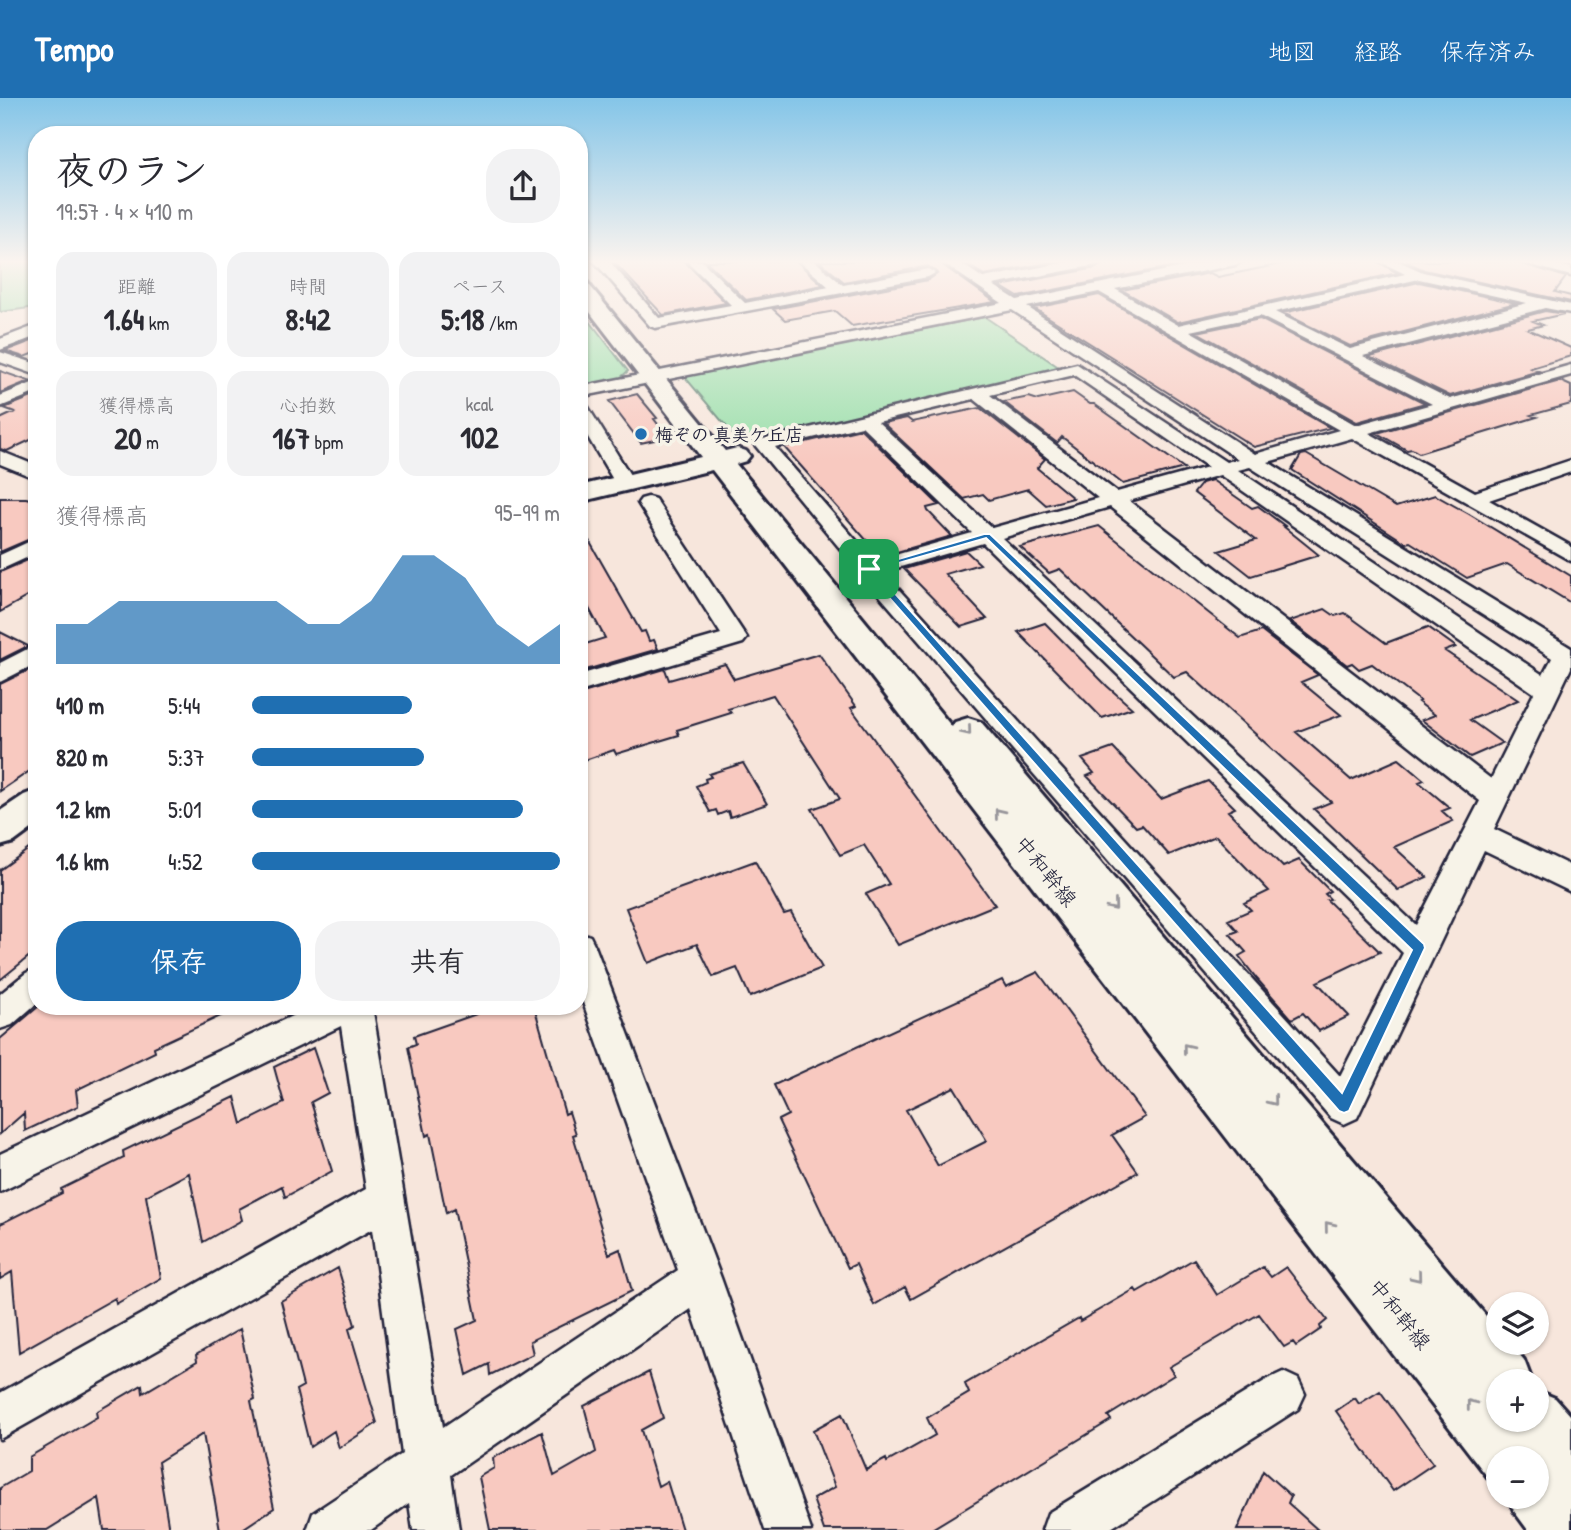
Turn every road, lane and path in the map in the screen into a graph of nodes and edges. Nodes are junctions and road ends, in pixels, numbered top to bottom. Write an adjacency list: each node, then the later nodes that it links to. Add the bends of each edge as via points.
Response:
1 (618, 328): 18 (main road, 中和幹線)
2 (627, 328): 18 (main road, 中和幹線)
3 (904, 328): 18 (street)
4 (1034, 328): 29 (street)
5 (1173, 328): 9 (street)
6 (1187, 328): 9 (street)
7 (1295, 328): 13 (street)
8 (1451, 328): 13 (street)
9 (1177, 330): 25 (street)
10 (28, 334): 11 (street)
11 (0, 345)
12 (1055, 355): 16 (street)
13 (1348, 355): 23 (street)
14 (0, 357): 15 (street)
15 (28, 367)
16 (1077, 369): 21 (street); 33 (street)
17 (1571, 370): 23 (street)
18 (662, 375): 20 (street); 28 (main road, 中和幹線)
19 (28, 390): 22 (street)
20 (588, 390)
21 (977, 393): 24 (street); 37 (street)
22 (0, 402)
23 (1448, 405): 25 (street)
24 (865, 419): 39 (street); 43 (street, via 764,444)
25 (1355, 432): 29 (street); 36 (street)
26 (588, 433): 34 (street)
27 (28, 454): 30 (street)
28 (728, 458): 34 (main road); 63 (main road, 中和幹線, one-way to 63); 67 (main road, 中和幹線, one-way to 28)
29 (1251, 459): 33 (street); 44 (street)
30 (7, 460): 32 (street)
31 (1571, 466): 36 (street)
32 (28, 469)
33 (1224, 469): 37 (street); 48 (street)
34 (625, 483): 35 (main road)
35 (588, 492)
36 (1474, 499): 41 (street)
37 (1112, 500): 39 (street); 49 (street)
38 (648, 503): 47 (street, via 735,638)
39 (987, 535): 43 (street); 54 (street)
40 (28, 549): 42 (street)
41 (1571, 555)
42 (0, 564)
43 (869, 569): 54 (street, via 1344,1106)
44 (1568, 651): 48 (street)
45 (28, 657): 46 (street)
46 (0, 674)
47 (588, 681)
48 (1548, 690): 49 (street)
49 (1497, 799): 52 (street)
50 (28, 811): 51 (main road)
51 (0, 831)
52 (1479, 834): 53 (street); 54 (street)
53 (1571, 880)
54 (1419, 948)
55 (588, 970): 62 (street)
56 (28, 991): 57 (street)
57 (0, 1014)
58 (329, 1015): 60 (street)
59 (356, 1015): 61 (street)
60 (0, 1173)
61 (387, 1199): 65 (street); 69 (street)
62 (702, 1278): 69 (street); 73 (street)
63 (1493, 1369)
64 (1283, 1394): 74 (street)
65 (0, 1417)
66 (1545, 1432): 68 (main road)
67 (1504, 1446)
68 (1571, 1464)
69 (426, 1465): 71 (street); 72 (street)
70 (1549, 1505): 75 (main road)
71 (330, 1530)
72 (436, 1530)
73 (788, 1530)
74 (1065, 1530)
75 (1569, 1530)

